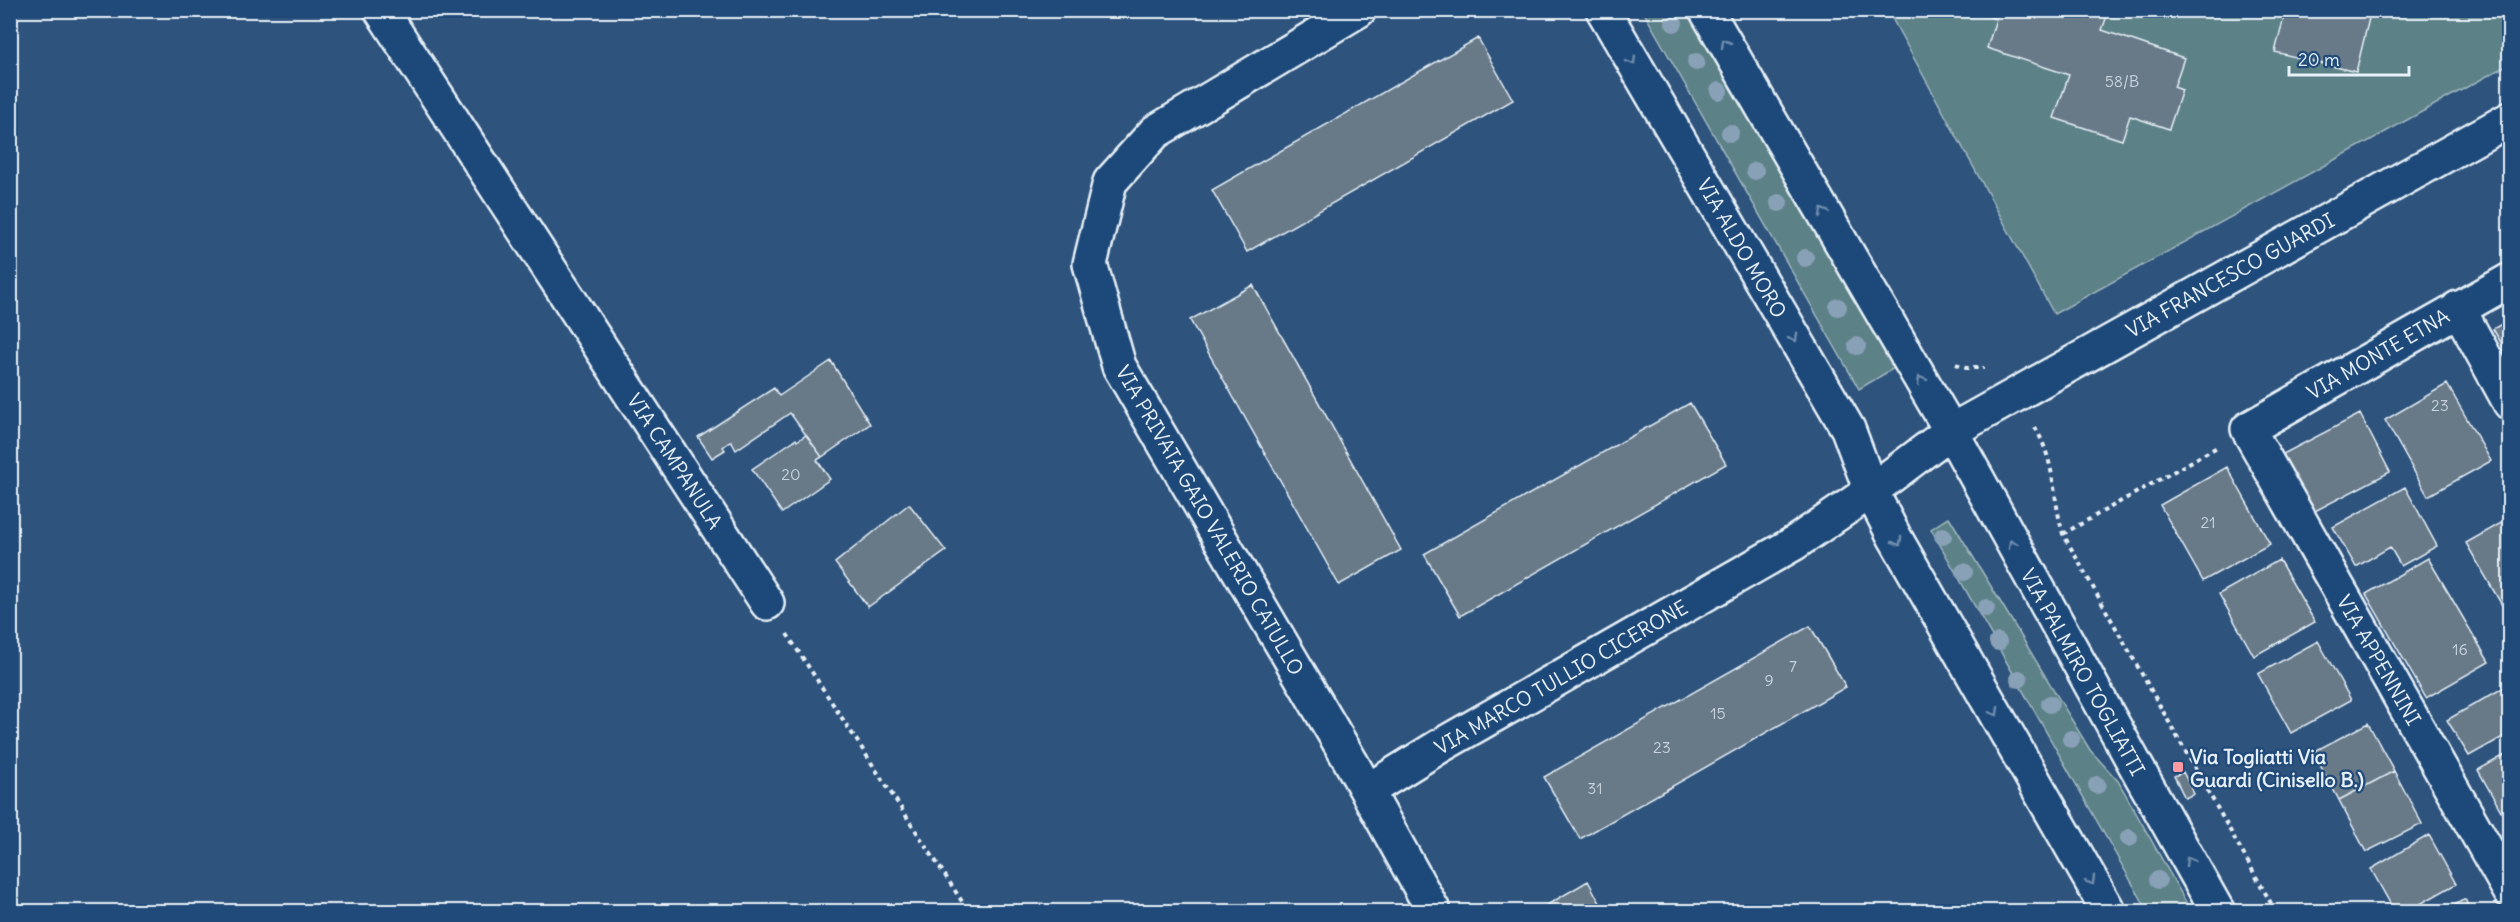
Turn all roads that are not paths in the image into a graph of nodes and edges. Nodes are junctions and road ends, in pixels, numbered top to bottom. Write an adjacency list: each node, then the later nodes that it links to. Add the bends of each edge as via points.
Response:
1 (381, 10): 12 (street, VIA CAMPANULA)
2 (1359, 10): 13 (street, VIA PRIVATA GAIO VALERIO CATULLO, via 1155,132 1110,182 1090,264 1119,366)
3 (1603, 10): 11 (street, VIA ALDO MORO, one-way to 11, via 1848,429)
4 (1706, 10): 10 (street, one-way to 4)
5 (2510, 119): 10 (street, VIA FRANCESCO GUARDI)
6 (2510, 280): 7 (street, VIA MONTE ETNA)
7 (2458, 308): 8 (street); 9 (street, VIA MONTE ETNA)
8 (2510, 403)
9 (2248, 429): 14 (street, VIA APPENNINI)
10 (1951, 431): 11 (street, VIA FRANCESCO GUARDI); 17 (street, VIA PALMIRO TOGLIATTI, one-way to 10)
11 (1871, 490): 13 (street, VIA MARCO TULLIO CICERONE, via 1793,544); 16 (street, one-way to 16)
12 (767, 603)
13 (1367, 790): 15 (street)
14 (2510, 891)
15 (1434, 912)
16 (2109, 912)
17 (2218, 912)

